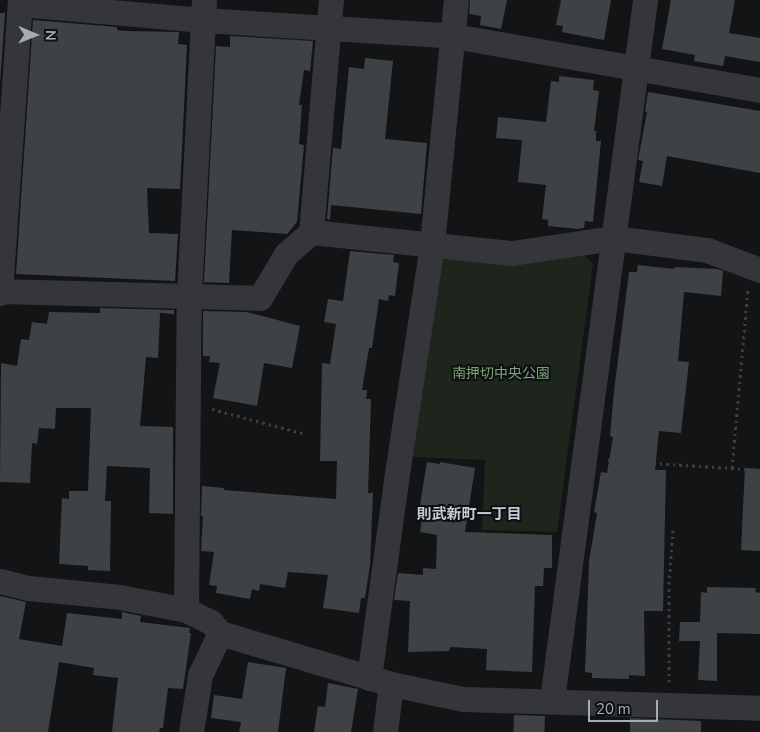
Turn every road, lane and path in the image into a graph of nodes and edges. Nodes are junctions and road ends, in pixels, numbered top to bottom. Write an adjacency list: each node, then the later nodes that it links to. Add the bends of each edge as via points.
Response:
1 (331, 0): 6 (street)
2 (456, 0): 7 (street)
3 (645, 0): 8 (street)
4 (20, 2): 5 (street); 10 (street)
5 (204, 10): 6 (street); 16 (street)
6 (328, 28): 7 (street); 11 (street)
7 (454, 36): 8 (street); 13 (street)
8 (637, 68): 9 (street); 12 (street)
9 (760, 90)
10 (4, 185): 15 (street)
11 (311, 232): 13 (street); 16 (street, via 286,254 260,298)
12 (614, 238): 13 (street, via 512,253); 14 (street, via 707,250); 19 (street)
13 (432, 244): 26 (street, via 398,467)
14 (755, 268): 20 (path)
15 (0, 292): 16 (street)
16 (189, 295): 17 (street)
17 (188, 403): 18 (path); 24 (street)
18 (306, 434)
19 (585, 458): 20 (path); 27 (street)
20 (732, 468): 21 (path)
21 (760, 470)
22 (673, 530): 28 (path, via 669,584)
23 (0, 581): 24 (street, via 29,588 120,597)
24 (186, 610): 25 (street, via 211,622)
25 (220, 633): 26 (street); 30 (street, via 200,675)
26 (380, 681): 27 (street, via 463,699); 31 (street)
27 (552, 700): 28 (street)
28 (669, 705): 29 (street)
29 (760, 708)
30 (191, 732)
31 (385, 732)

